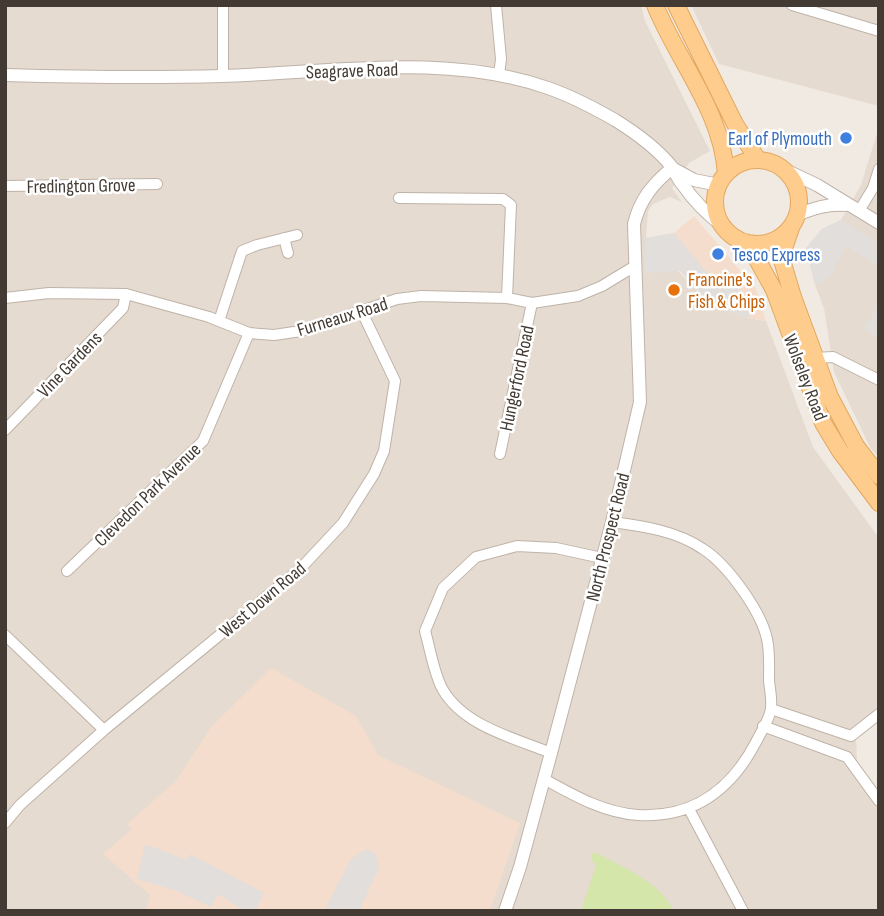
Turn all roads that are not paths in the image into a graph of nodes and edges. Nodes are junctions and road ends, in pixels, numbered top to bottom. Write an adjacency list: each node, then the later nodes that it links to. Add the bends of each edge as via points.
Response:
1 (223, 5): 9 (street)
2 (496, 5): 8 (street)
3 (655, 5): 14 (main road, via 719,131 725,155)
4 (676, 5): 10 (main road)
5 (792, 5): 6 (street)
6 (879, 31)
7 (5, 75): 9 (street, Seagrave Road)
8 (499, 75): 9 (street, Seagrave Road, via 401,68); 11 (street, Seagrave Road, via 583,103 643,139)
9 (223, 76)
10 (758, 160): 12 (main road); 14 (main road, via 741,163)
11 (672, 168): 14 (street, via 694,180); 21 (street, via 708,215); 26 (street, North Prospect Road, via 647,192 637,211)
12 (783, 169): 18 (street); 19 (main road, via 796,186 799,200)
13 (879, 169): 18 (street, via 873,188)
14 (722, 180): 21 (main road, via 716,206)
15 (157, 184): 16 (street, Fredington Grove)
16 (5, 186)
17 (399, 198): 29 (street, via 503,199 511,205)
18 (854, 208): 19 (street, via 831,204); 20 (street)
19 (794, 221): 24 (main road, via 779,238); 34 (main road, Wolseley Road, via 781,257)
20 (879, 223)
21 (723, 226): 24 (main road)
22 (297, 235): 23 (street)
23 (284, 238): 25 (street); 32 (street, via 242,251)
24 (748, 243): 39 (main road, Wolseley Road, via 774,290 823,423)
25 (289, 253)
26 (635, 266): 30 (street, Furneaux Road, via 578,296); 40 (street, North Prospect Road, via 640,402)
27 (126, 294): 28 (street, Furneaux Road, via 49,293); 32 (street, Furneaux Road); 36 (street, Vine Gardens, via 123,308)
28 (5, 298)
29 (506, 298): 30 (street, Furneaux Road); 31 (street, Furneaux Road, via 421,296)
30 (532, 303): 37 (street, Hungerford Road)
31 (362, 312): 33 (street, Furneaux Road, via 301,331); 47 (street, West Down Road, via 395,381 384,451 374,474 343,523 300,569)
32 (219, 321): 33 (street, Furneaux Road)
33 (249, 333): 42 (street, Clevedon Park Avenue, via 203,441)
34 (816, 358): 35 (street, via 833,357); 38 (main road, Wolseley Road, via 856,446)
35 (879, 380)
36 (5, 430)
37 (500, 454)
38 (879, 476)
39 (879, 503)
40 (612, 522): 41 (street, North Prospect Road); 44 (street, via 654,527 704,549 743,587 767,638)
41 (603, 558): 49 (street, North Prospect Road); 49 (street, via 517,546 475,557 443,588 425,631 443,689 462,711 488,728)
42 (67, 571)
43 (5, 635): 47 (street)
44 (771, 709): 46 (street); 48 (street)
45 (879, 714): 48 (street)
46 (763, 726): 50 (street); 53 (street, via 737,775)
47 (104, 730): 54 (street, West Down Road)
48 (851, 736): 50 (street)
49 (551, 753): 51 (street, North Prospect Road)
50 (847, 757): 52 (street)
51 (544, 779): 53 (street, via 615,811 662,815); 55 (street, North Prospect Road)
52 (879, 801)
53 (689, 809): 56 (street)
54 (5, 823)
55 (505, 911)
56 (743, 911)

